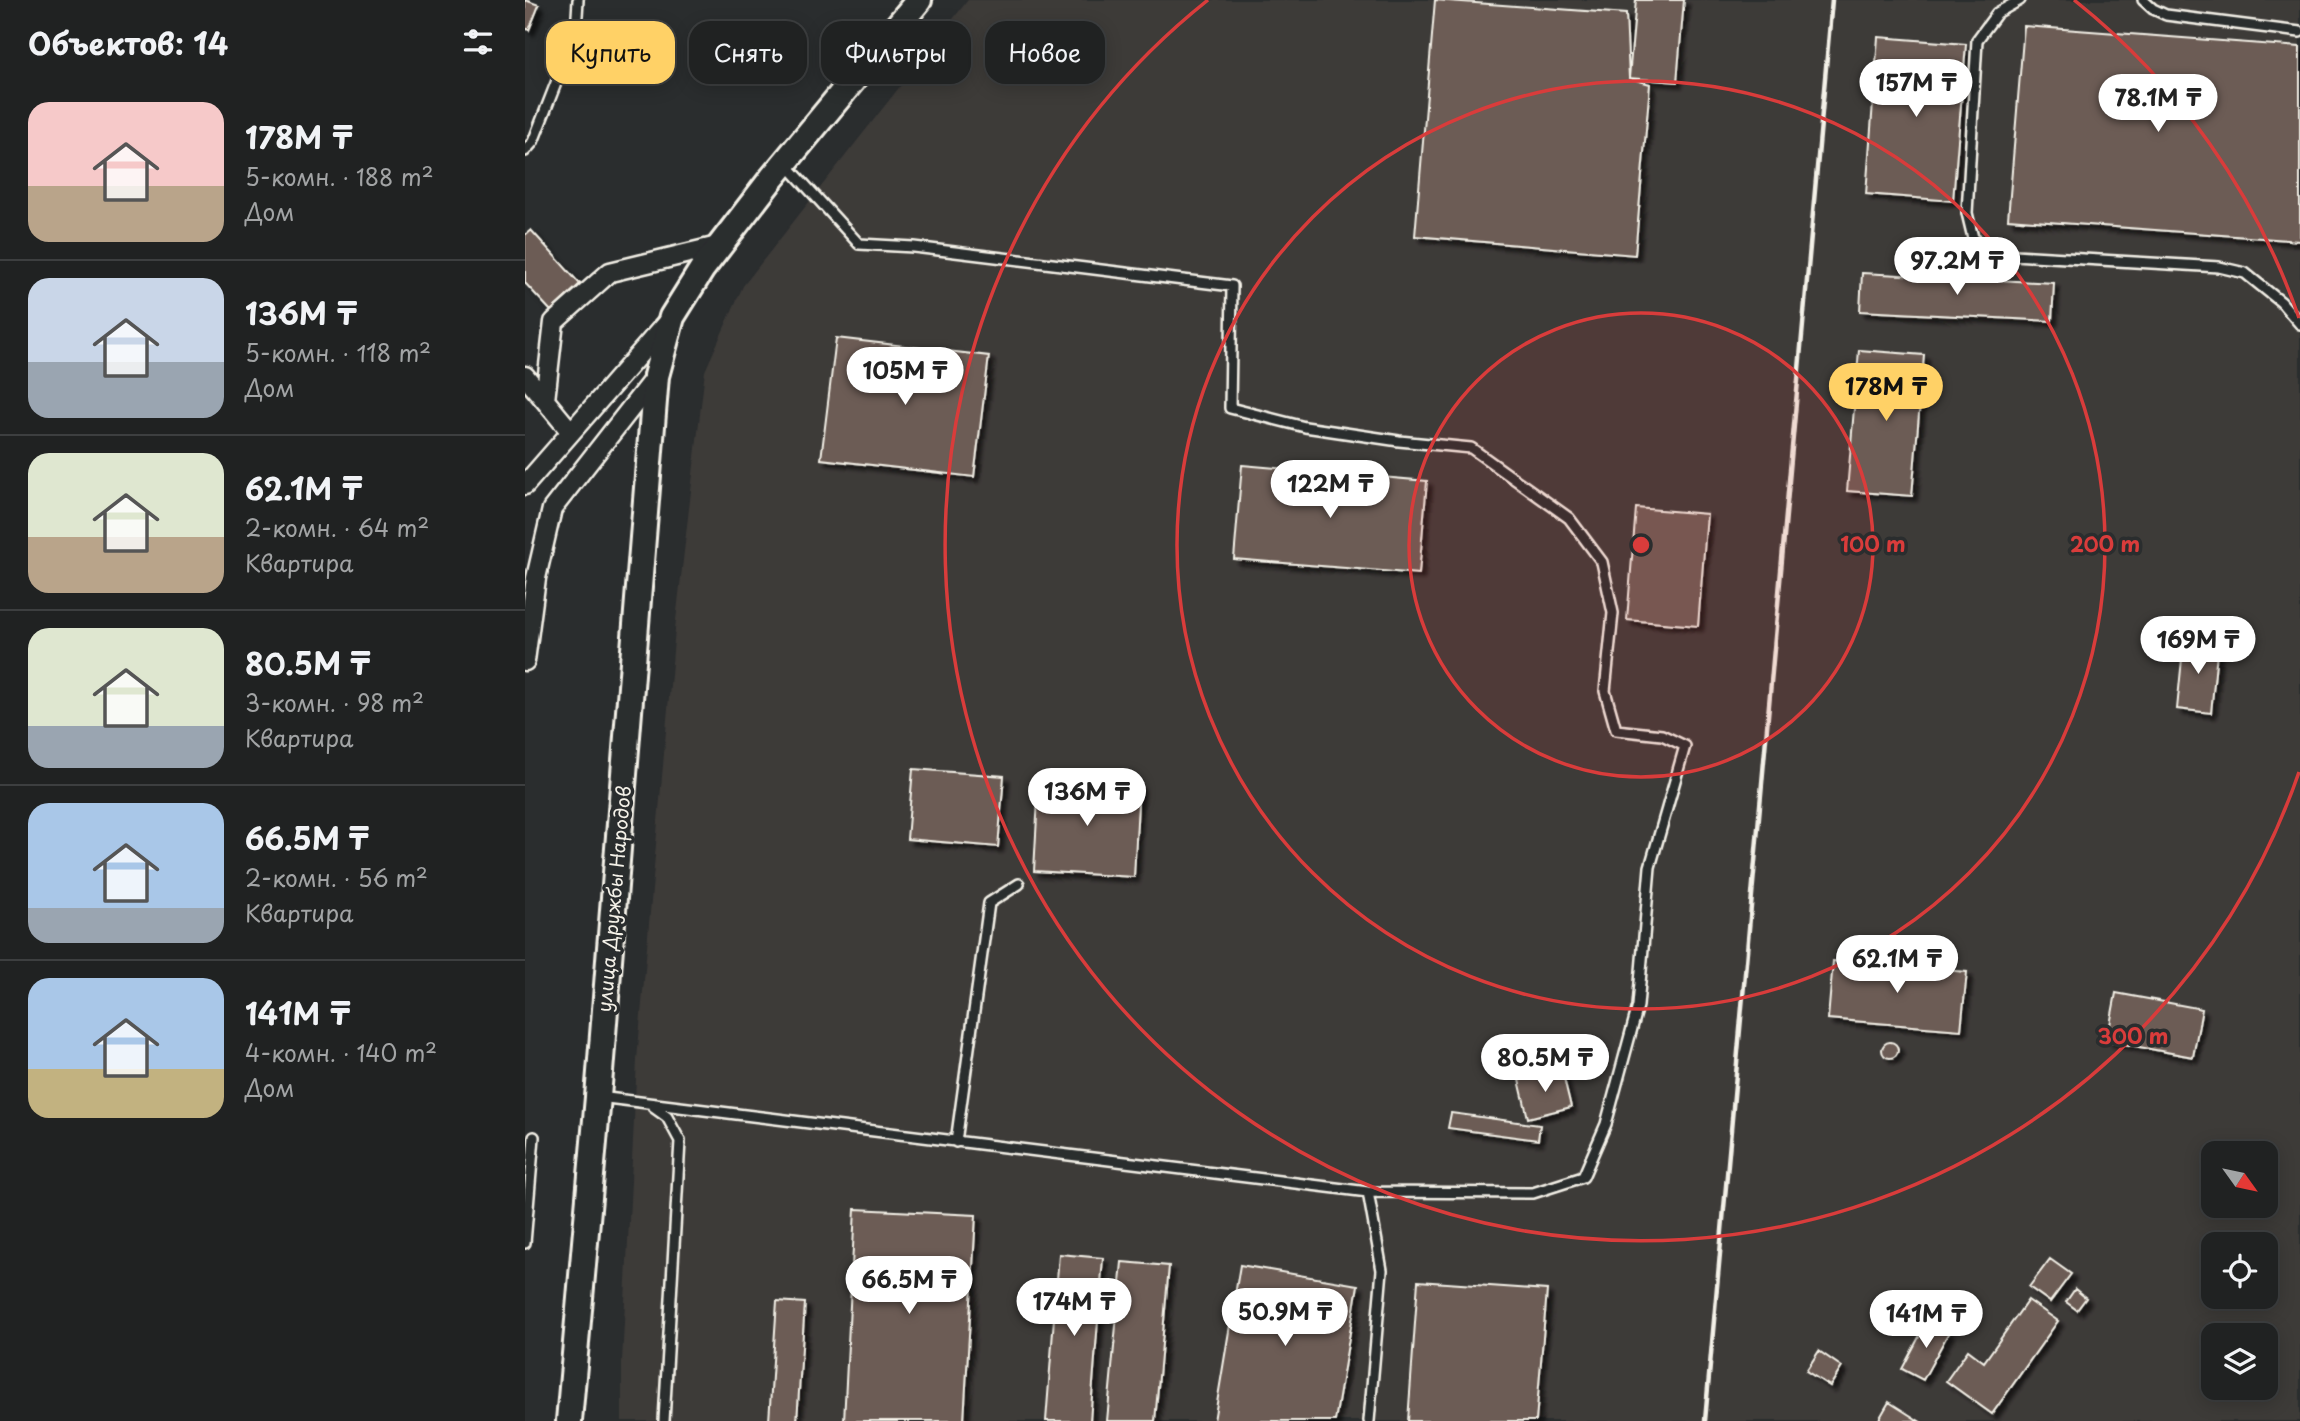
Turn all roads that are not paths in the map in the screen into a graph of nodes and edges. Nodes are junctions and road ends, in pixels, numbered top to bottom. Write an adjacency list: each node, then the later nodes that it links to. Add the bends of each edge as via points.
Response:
1 (578, 0): 6 (lane, via 576,32 533,142)
2 (919, 0): 7 (street, улица Дружбы Народов)
3 (2020, 0): 10 (lane, via 1997,13 1977,40 1967,214 1973,238 1997,254 2219,267 2245,273)
4 (2143, 0): 5 (lane, via 2166,15)
5 (2300, 32)
6 (525, 151)
7 (785, 162): 8 (street, улица Дружбы Народов); 22 (lane, via 859,244 1232,286 1230,408 1305,427 1471,448 1569,518 1602,562 1613,613 1605,691 1616,730 1662,735 1685,746 1650,867 1638,1006 1606,1124 1583,1177 1533,1193)
8 (722, 245): 9 (street, улица Дружбы Народов); 13 (street, via 610,272 554,322)
9 (672, 317): 12 (street, улица Дружбы Народов); 14 (street)
10 (2300, 324)
11 (525, 376): 13 (street)
12 (656, 376): 16 (street, улица Дружбы Народов, via 552,509 536,578); 18 (street, улица Дружбы Народов)
13 (545, 400): 14 (street)
14 (571, 432): 15 (street)
15 (525, 485)
16 (525, 661)
17 (1019, 884): 21 (lane, via 989,904)
18 (598, 1097): 19 (lane); 24 (street, улица Дружбы Народов)
19 (652, 1106): 21 (lane); 25 (lane, via 667,1117 680,1141)
20 (534, 1137): 23 (lane)
21 (956, 1142): 22 (lane)
22 (1367, 1192): 26 (lane, via 1382,1270)
23 (525, 1243)
24 (569, 1421)
25 (664, 1421)
26 (1369, 1421)

